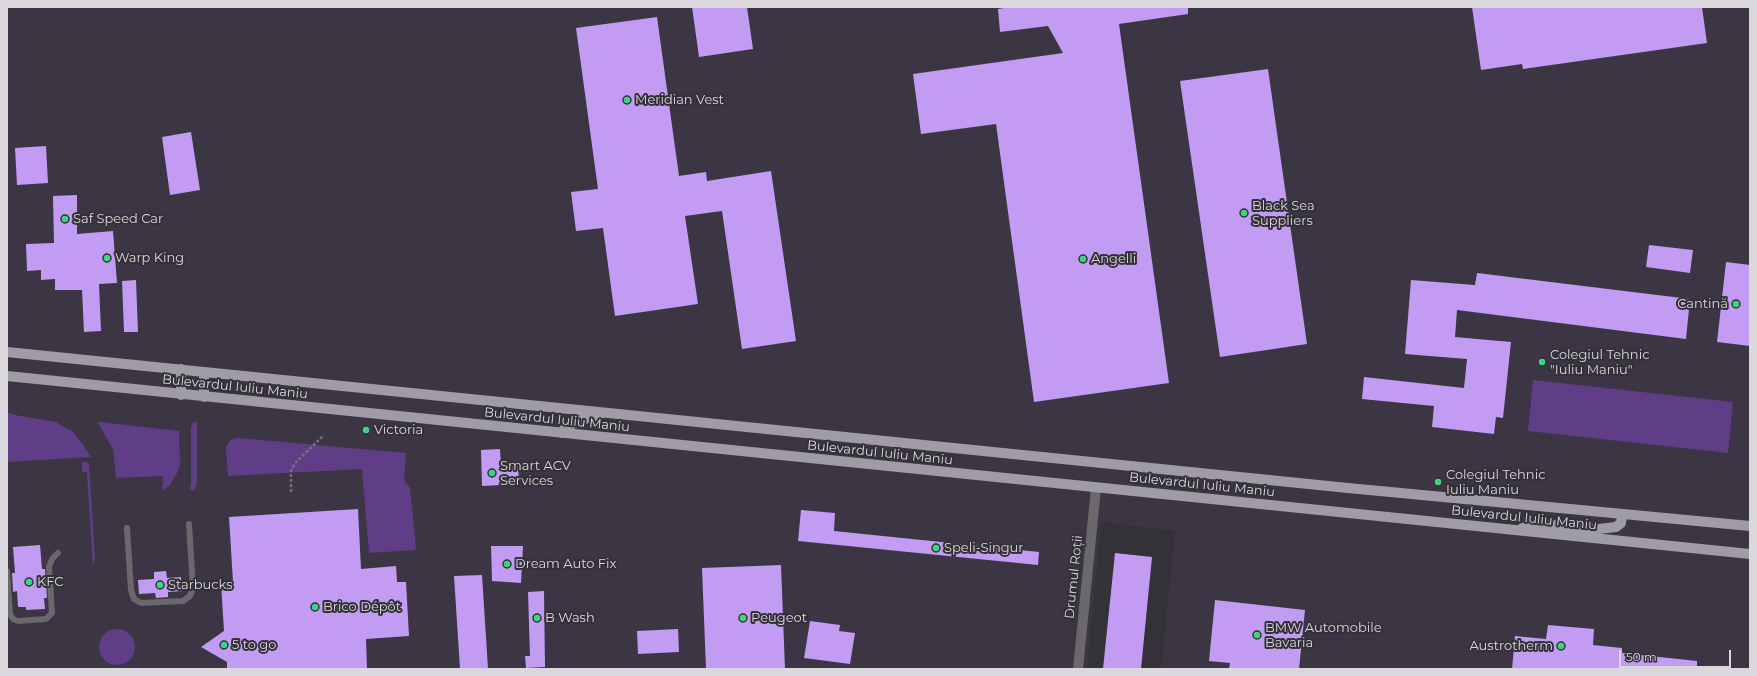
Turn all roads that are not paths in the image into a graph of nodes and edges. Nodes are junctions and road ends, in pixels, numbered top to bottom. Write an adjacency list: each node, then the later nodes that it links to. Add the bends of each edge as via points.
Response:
1 (7, 352): 2 (main road, Bulevardul Iuliu Maniu)
2 (181, 369): 3 (main road, Bulevardul Iuliu Maniu); 5 (main road)
3 (204, 372): 6 (main road); 7 (main road, Bulevardul Iuliu Maniu)
4 (7, 376): 5 (main road, Bulevardul Iuliu Maniu)
5 (181, 395): 6 (main road, Bulevardul Iuliu Maniu)
6 (204, 398): 8 (main road, Bulevardul Iuliu Maniu)
7 (607, 413): 8 (main road, via 578,421); 10 (main road, Bulevardul Iuliu Maniu)
8 (561, 433): 9 (main road, Bulevardul Iuliu Maniu)
9 (1096, 488): 14 (main road, Bulevardul Iuliu Maniu); 18 (street, Drumul Roții)
10 (1622, 514): 12 (main road, Bulevardul Iuliu Maniu); 14 (main road, via 1621,523 1616,527 1599,529 1539,524)
11 (189, 524): 13 (lane, via 193,588 187,599 176,601 141,603 134,599 131,590)
12 (1750, 526)
13 (127, 528)
14 (1511, 530): 16 (main road, Bulevardul Iuliu Maniu)
15 (58, 553): 17 (lane, via 49,567 52,613 46,618 13,619 10,614)
16 (1750, 554)
17 (7, 571)
18 (1078, 669)

